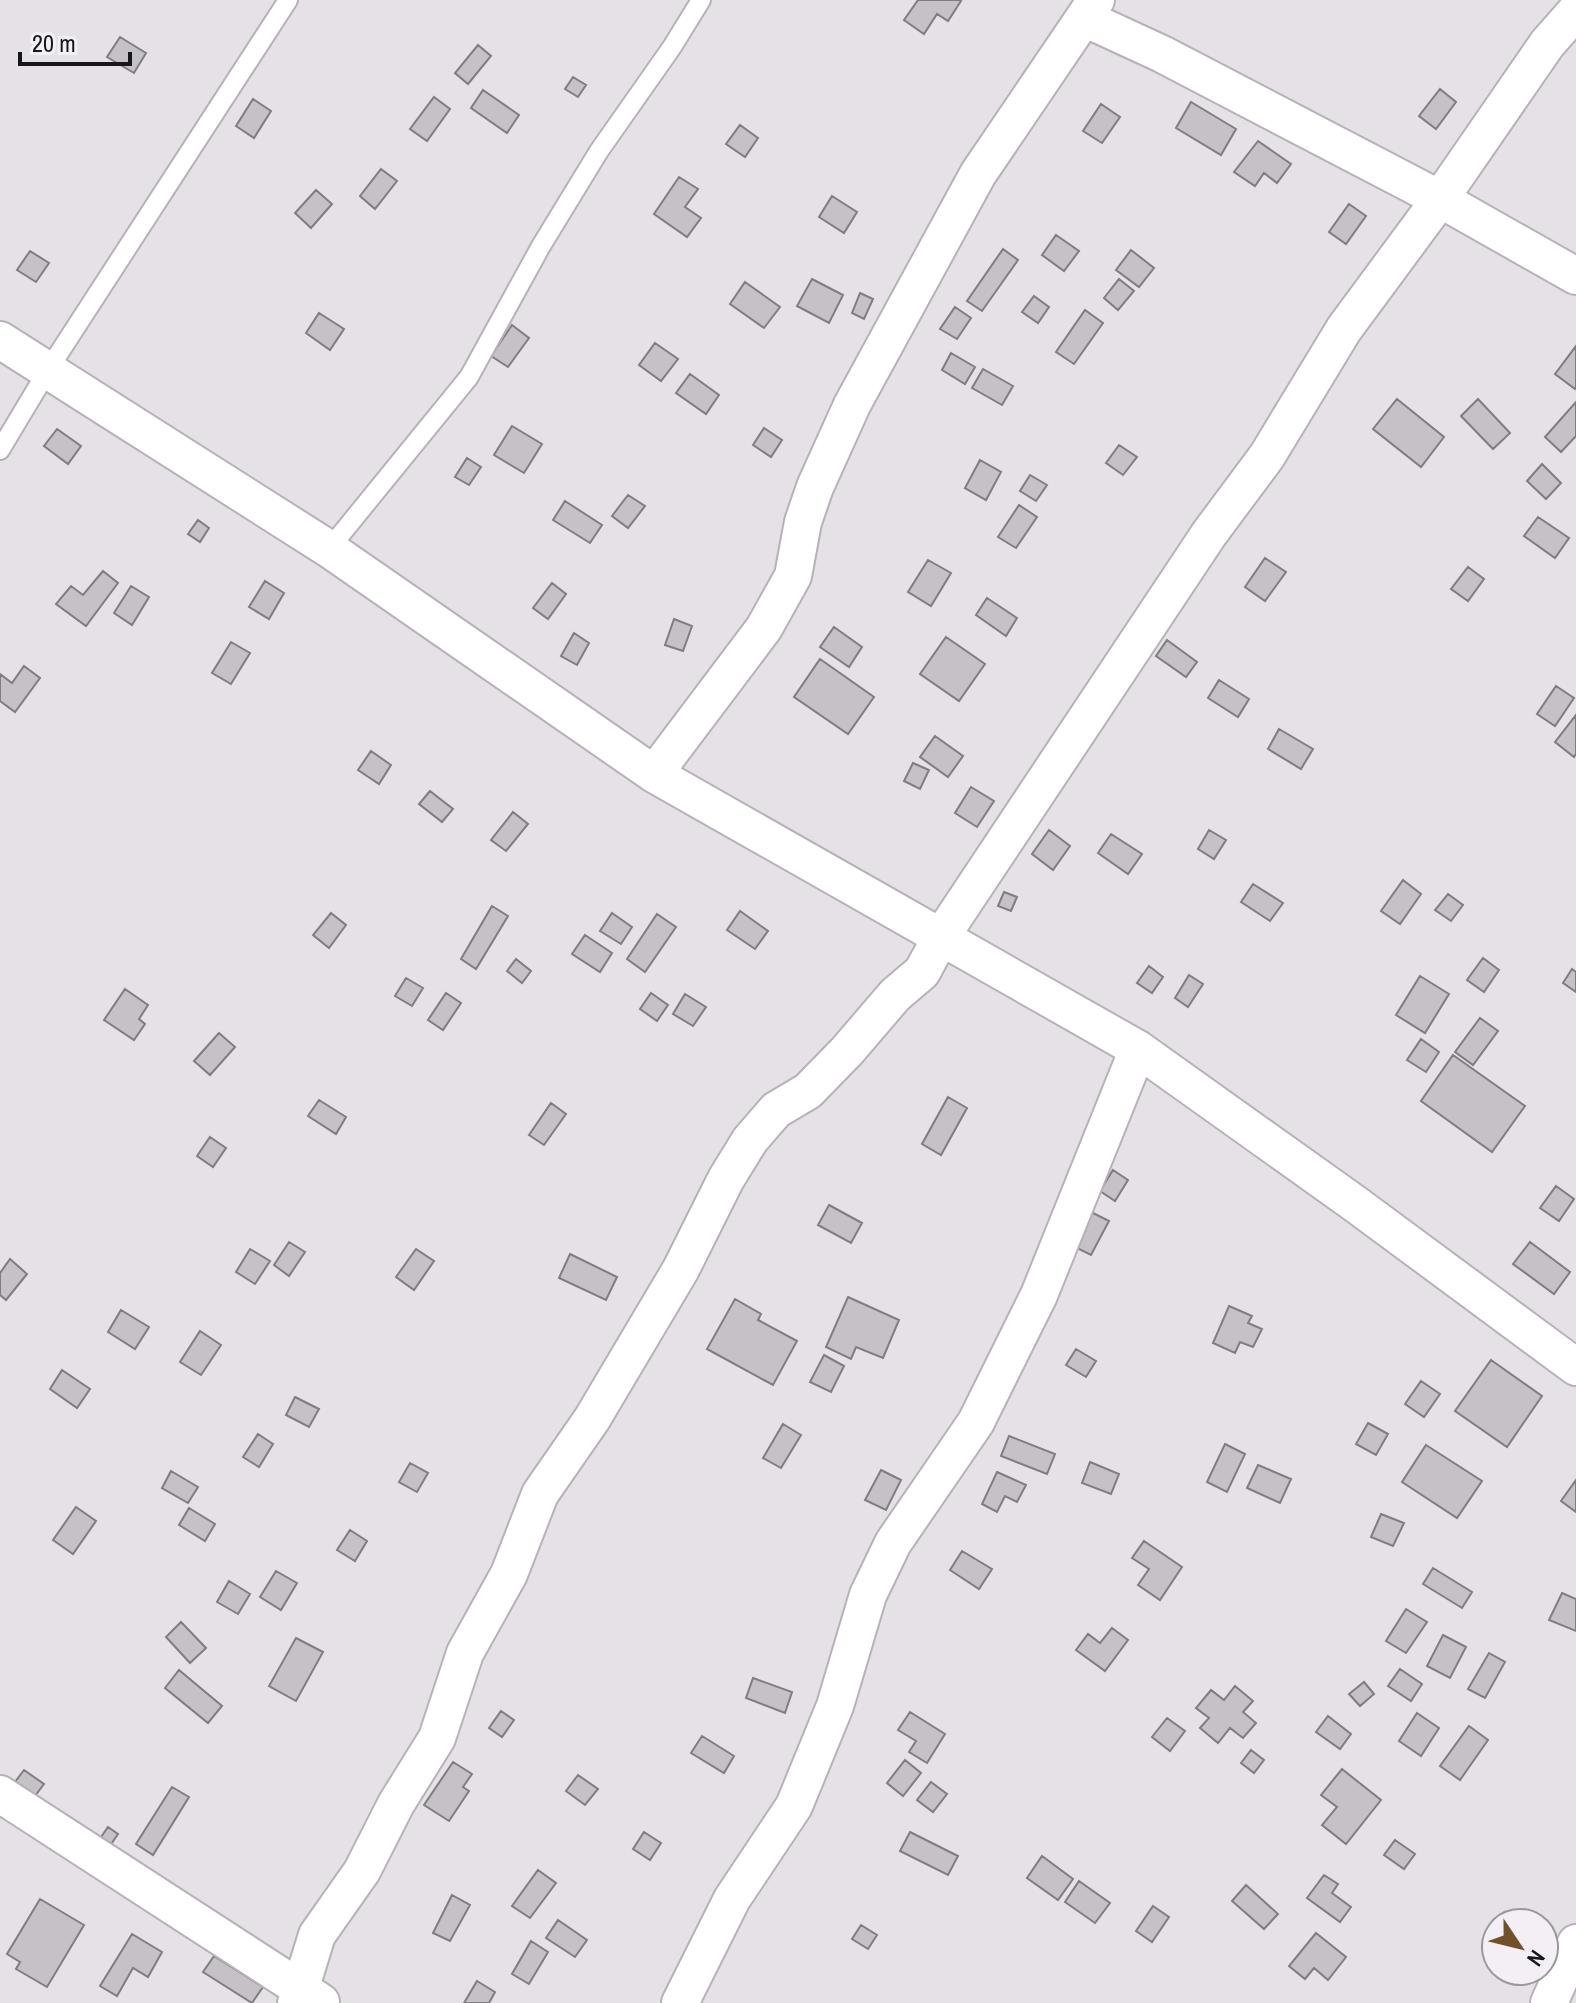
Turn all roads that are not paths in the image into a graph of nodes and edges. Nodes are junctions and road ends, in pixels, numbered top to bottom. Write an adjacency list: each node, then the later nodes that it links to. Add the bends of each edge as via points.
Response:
1 (288, 0): 8 (lane)
2 (701, 0): 10 (lane, via 549,232 469,377)
3 (1090, 9): 5 (street, via 1162,54); 11 (street, via 978,174 852,405 815,487 793,576 764,628)
4 (1576, 11): 5 (street, via 1547,44)
5 (1440, 199): 6 (street); 12 (street, via 1344,329 1267,456 1209,534)
6 (1576, 276)
7 (0, 340): 8 (street)
8 (48, 370): 9 (lane); 10 (street)
9 (0, 450)
10 (329, 549): 11 (street)
11 (654, 774): 12 (street)
12 (941, 937): 13 (street); 17 (street, via 922,972 808,1091 776,1110 734,1166 681,1269 592,1419 540,1494 509,1574 465,1653 437,1738 362,1871 317,1935)
13 (1138, 1049): 14 (street); 18 (street, via 1039,1295 976,1422 893,1543 868,1595 835,1706 794,1806 732,1899)
14 (1576, 1367)
15 (0, 1794): 17 (street)
16 (1576, 1943): 19 (street)
17 (307, 1999)
18 (680, 2003)
19 (1549, 2003)

